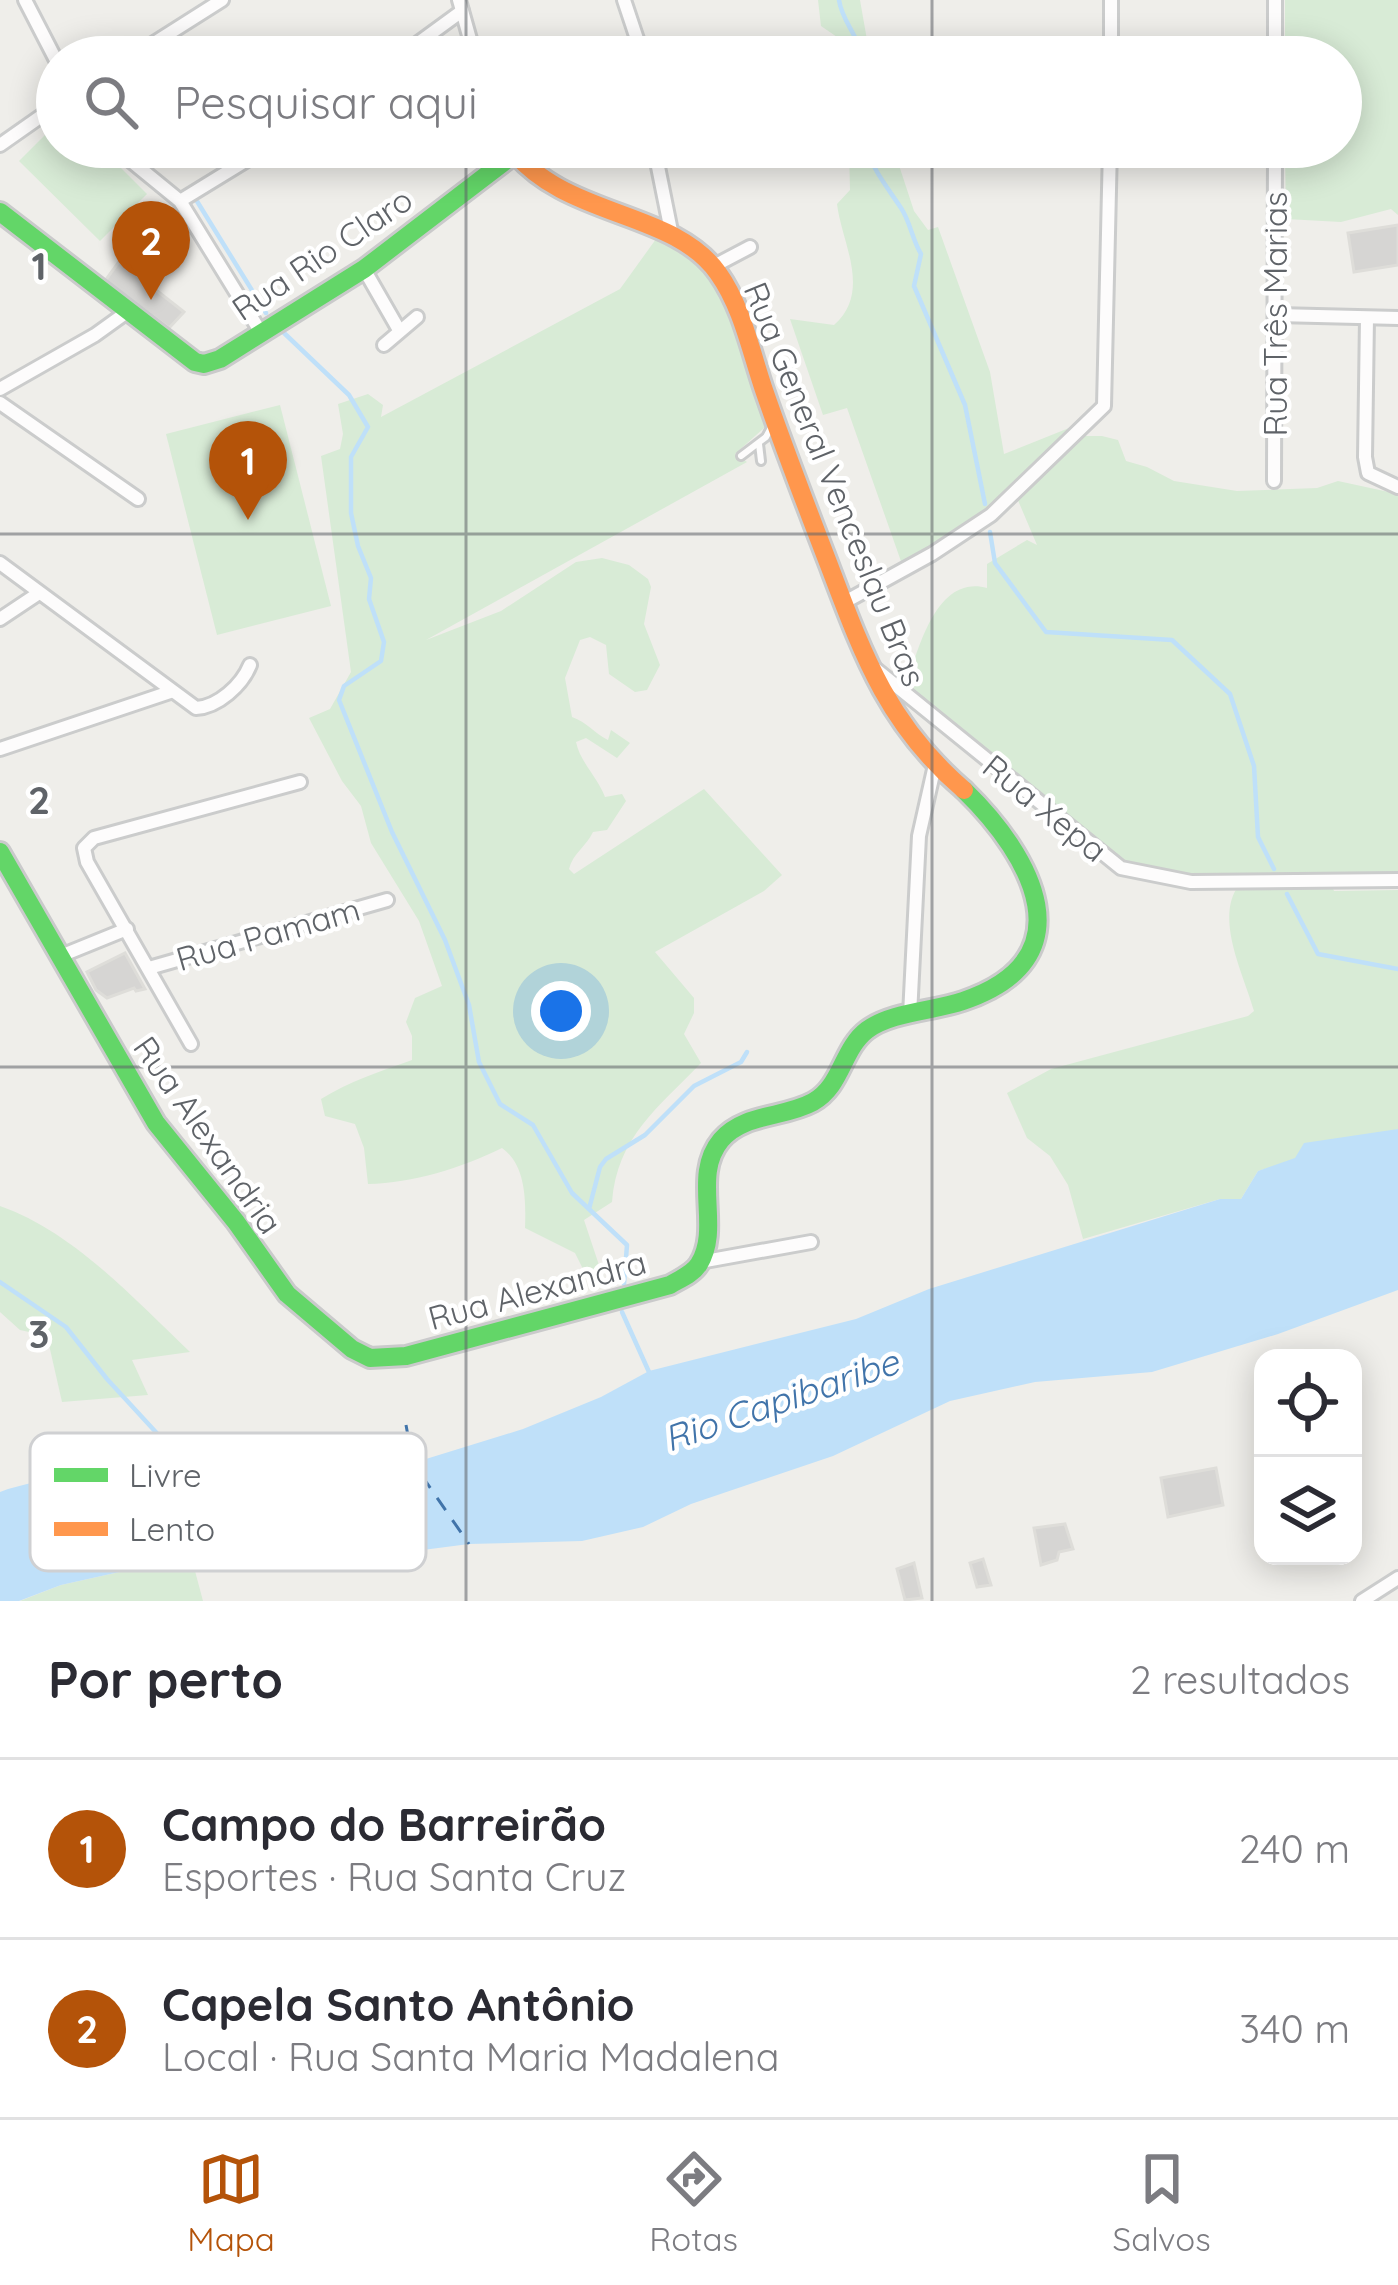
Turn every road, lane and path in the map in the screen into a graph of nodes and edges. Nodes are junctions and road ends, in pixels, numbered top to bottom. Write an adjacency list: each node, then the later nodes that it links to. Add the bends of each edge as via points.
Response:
1 (26, 0): 9 (street)
2 (186, 0): 8 (street)
3 (222, 0): 8 (street)
4 (624, 0): 13 (street)
5 (1112, 0): 14 (street)
6 (1275, 0): 15 (street)
7 (460, 3): 11 (street); 12 (street)
8 (195, 17): 10 (street)
9 (44, 36)
10 (165, 36)
11 (423, 36)
12 (469, 36)
13 (637, 36)
14 (1111, 36)
15 (1275, 36)
16 (36, 120): 17 (street)
17 (0, 145)
18 (140, 168): 25 (street)
19 (234, 168): 25 (street)
20 (490, 168): 30 (street, Rua Rio Claro)
21 (526, 168): 27 (street, Rua General Venceslau Bras)
22 (658, 168): 27 (street)
23 (1110, 168): 50 (street, via 1104,406 992,515)
24 (1275, 168): 32 (street, Rua Três Marias)
25 (180, 201): 37 (street)
26 (0, 212): 31 (street)
27 (672, 236): 29 (street, Rua General Venceslau Bras)
28 (750, 247): 29 (street)
29 (714, 266): 41 (street, Rua General Venceslau Bras)
30 (364, 268): 36 (street); 37 (street, Rua Rio Claro)
31 (127, 312): 37 (street, Rua Rio Claro, via 196,362 220,358); 39 (street)
32 (1277, 315): 35 (street); 45 (street, Rua Três Marias)
33 (417, 316): 36 (street)
34 (1398, 317): 35 (street)
35 (1367, 318): 46 (street, via 1365,458 1368,473)
36 (399, 330): 38 (street)
37 (260, 331)
38 (384, 345)
39 (0, 389)
40 (0, 403): 47 (street)
41 (774, 419): 42 (lane); 50 (street, Rua General Venceslau Bras)
42 (759, 444): 43 (lane); 44 (lane)
43 (741, 456)
44 (761, 461)
45 (1274, 481)
46 (1398, 487)
47 (138, 499)
48 (0, 563): 49 (street)
49 (39, 593): 51 (street); 54 (street)
50 (843, 603): 52 (street, Rua General Venceslau Bras)
51 (0, 619)
52 (867, 662): 56 (street, Rua General Venceslau Bras); 59 (street, Rua Xepa, via 1121,868 1191,882)
53 (250, 665): 54 (street, via 207,708)
54 (170, 692): 55 (street)
55 (0, 749)
56 (934, 765): 64 (street, via 919,836); 64 (street, via 1010,838 1035,893 1038,922 1032,953 1013,977)
57 (300, 782): 61 (street, via 94,838 87,862)
58 (0, 851): 62 (street, Rua Alexandria)
59 (1398, 880)
60 (387, 900): 63 (street, Rua Pamam)
61 (127, 928): 62 (street); 63 (street)
62 (58, 957): 68 (street, Rua Alexandria, via 138,1096 266,1270 304,1313)
63 (149, 968): 65 (street)
64 (910, 1015): 67 (street, via 862,1033 823,1097 725,1136 707,1171)
65 (191, 1044)
66 (811, 1242): 67 (street)
67 (700, 1262): 68 (street, Rua Alexandra, via 670,1285 495,1335)
68 (370, 1358)
69 (1398, 1578): 70 (street)
70 (1362, 1601)

